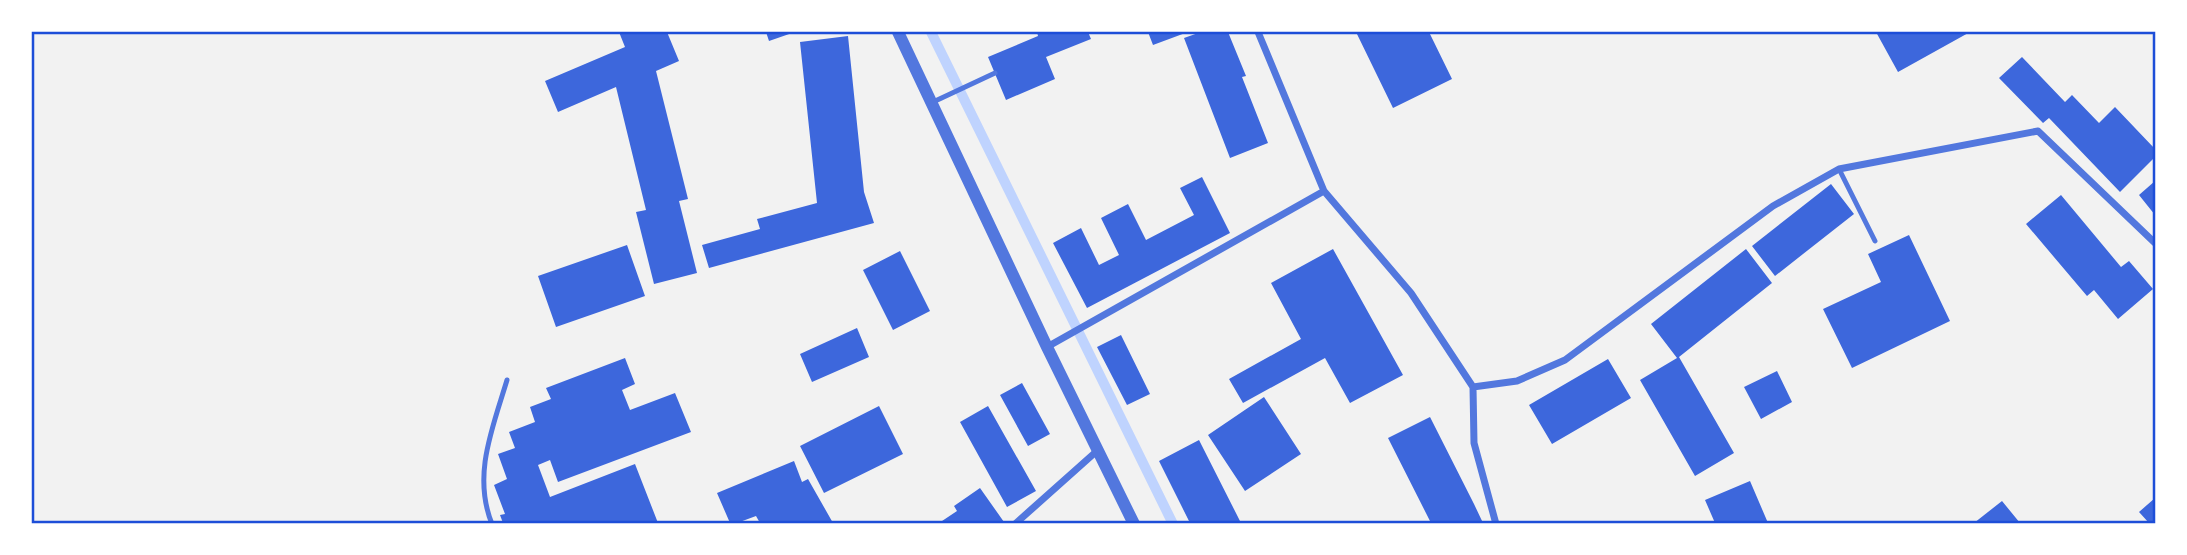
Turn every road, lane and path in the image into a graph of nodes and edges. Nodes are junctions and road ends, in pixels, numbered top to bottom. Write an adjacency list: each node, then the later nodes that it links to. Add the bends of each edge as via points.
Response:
1 (898, 32): 4 (street)
2 (1258, 32): 6 (street)
3 (995, 73): 4 (lane)
4 (933, 102): 9 (street)
5 (1839, 169): 7 (lane); 8 (street, via 2038,131); 11 (street, via 1773,206 1565,360 1517,381)
6 (1324, 191): 9 (street); 11 (street, via 1411,293)
7 (1875, 241)
8 (2155, 244)
9 (1047, 347): 12 (street)
10 (507, 380): 13 (lane, via 482,479)
11 (1473, 387): 16 (street, via 1474,443)
12 (1098, 449): 14 (street); 15 (street)
13 (492, 523)
14 (1015, 523)
15 (1134, 523)
16 (1496, 523)

